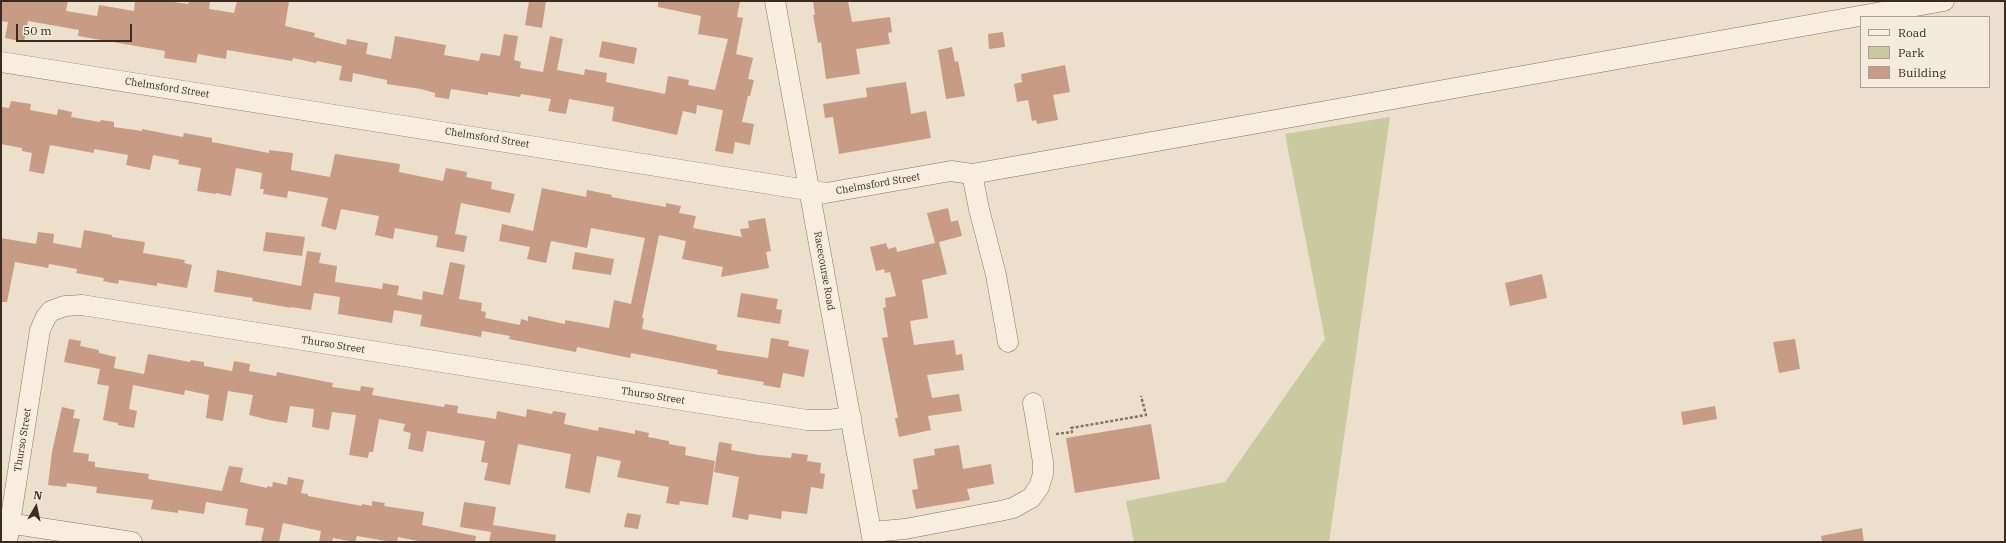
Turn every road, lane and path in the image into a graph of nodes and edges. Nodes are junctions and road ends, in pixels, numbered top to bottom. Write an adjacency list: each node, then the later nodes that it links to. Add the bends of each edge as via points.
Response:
1 (775, 1): 5 (street, Racecourse Road)
2 (1944, 1): 4 (street, Chelmsford Street)
3 (1, 62): 5 (street, Chelmsford Street)
4 (972, 174): 5 (street, Chelmsford Street, via 951,171 826,193); 6 (street, via 996,275)
5 (810, 190): 9 (street, Racecourse Road)
6 (1008, 342)
7 (1141, 396): 10 (path, via 1146,415 1071,428 1072,432)
8 (1033, 404): 12 (street, via 1043,474 1039,487 1031,498 1013,508)
9 (850, 417): 11 (street, Thurso Street, via 807,420 88,306 65,306 51,311 40,330); 12 (street, Racecourse Road)
10 (1049, 436)
11 (6, 529): 13 (street)
12 (872, 537)
13 (132, 542)

